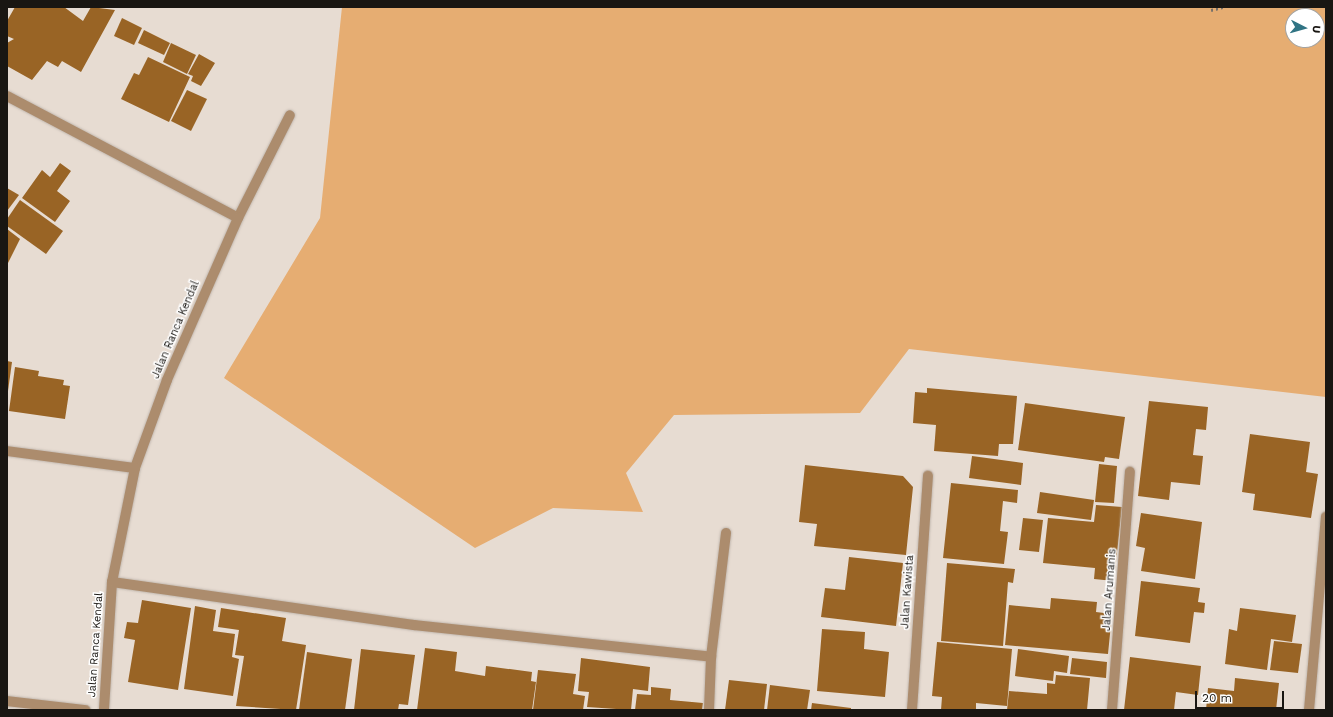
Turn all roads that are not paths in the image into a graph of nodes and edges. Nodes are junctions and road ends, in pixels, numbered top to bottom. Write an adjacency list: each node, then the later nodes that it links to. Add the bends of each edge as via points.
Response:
1 (7, 96): 3 (street)
2 (290, 114): 3 (street, Jalan Ranca Kendal)
3 (238, 218): 5 (street, Jalan Ranca Kendal, via 167,380)
4 (7, 451): 5 (street)
5 (135, 468): 10 (street, Jalan Ranca Kendal)
6 (1130, 472): 17 (street, Jalan Arumanis)
7 (928, 476): 16 (street, Jalan Kawista)
8 (1326, 517): 18 (street)
9 (726, 533): 11 (street)
10 (112, 582): 11 (street, via 414,626); 14 (street, Jalan Ranca Kendal)
11 (711, 657): 15 (street)
12 (7, 701): 13 (street)
13 (85, 710)
14 (104, 710)
15 (709, 710)
16 (912, 710)
17 (1112, 710)
18 (1309, 710)

